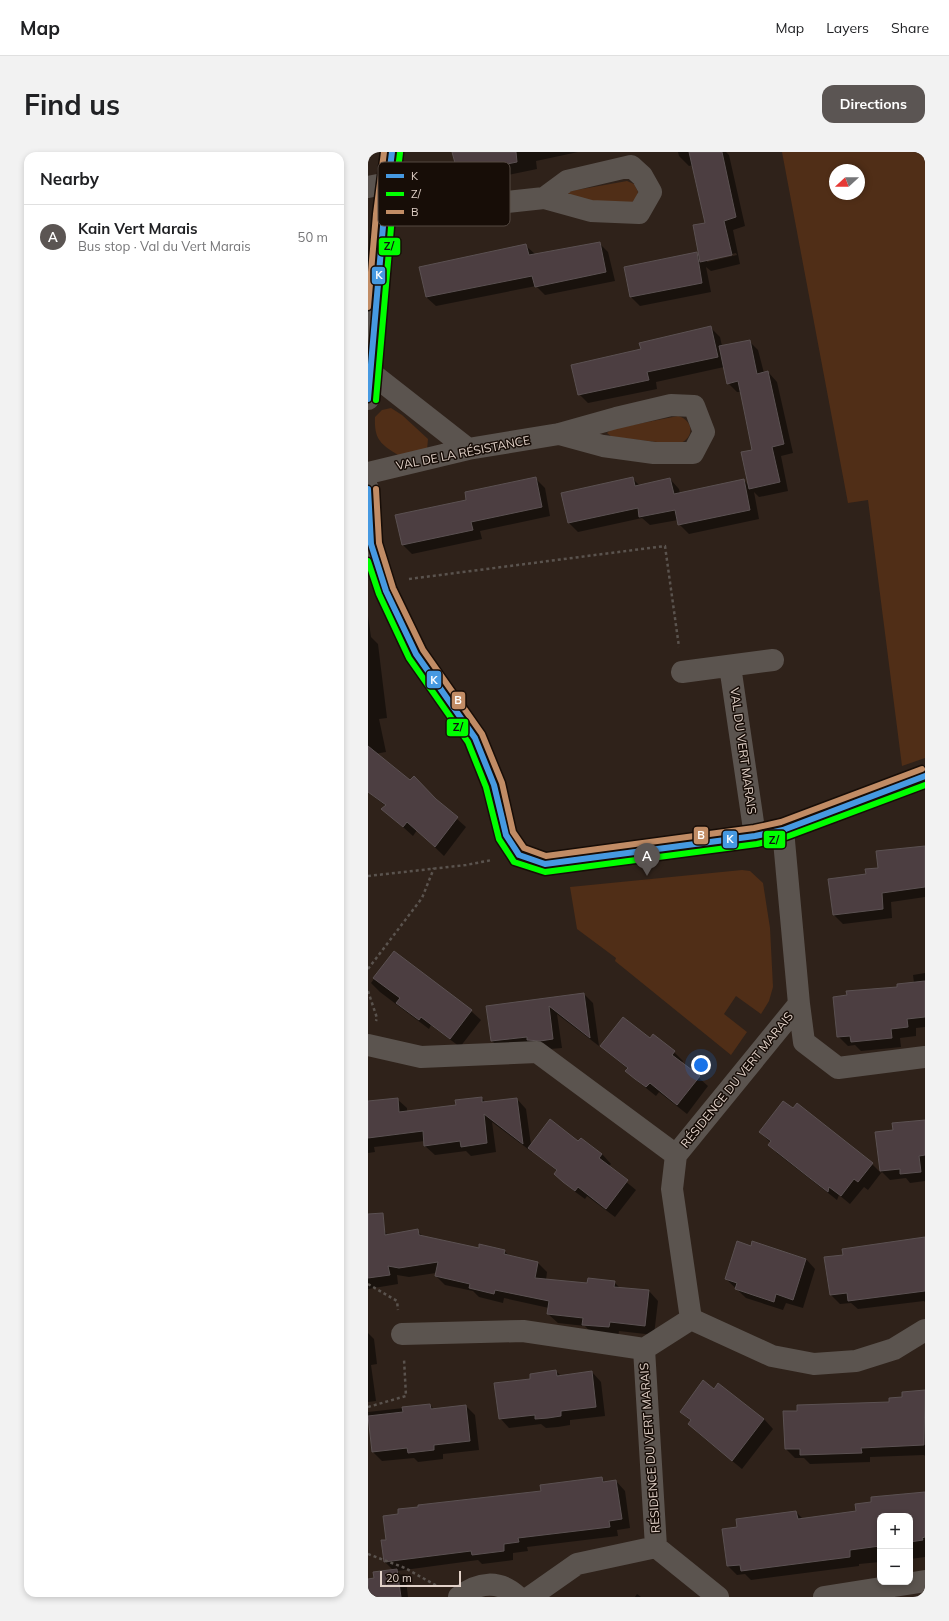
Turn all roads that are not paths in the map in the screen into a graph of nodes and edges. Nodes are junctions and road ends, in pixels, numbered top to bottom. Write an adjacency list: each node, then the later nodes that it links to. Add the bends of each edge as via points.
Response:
1 (392, 152): 2 (street)
2 (388, 162)
3 (544, 198): 4 (street)
4 (510, 202)
5 (383, 226): 6 (street)
6 (371, 373): 7 (street); 9 (street)
7 (368, 399)
8 (559, 434): 8 (street, VAL DE LA RÉSISTANCE, via 603,446 654,453 693,453 704,432 694,406 671,405); 9 (street, VAL DE LA RÉSISTANCE)
9 (468, 449): 10 (street, VAL DE LA RÉSISTANCE)
10 (368, 473)
11 (368, 489): 17 (street, via 371,544 382,582 416,654 475,738 494,785 506,835 519,855 545,864)
12 (773, 660): 13 (street)
13 (730, 666): 14 (street); 17 (street, VAL DU VERT MARAIS)
14 (682, 672)
15 (925, 776): 16 (street)
16 (782, 830): 17 (street); 18 (street, RÉSIDENCE DU VERT MARAIS)
17 (755, 836)
18 (799, 1004): 20 (street, RÉSIDENCE DU VERT MARAIS, via 804,1042 838,1068); 21 (street, RÉSIDENCE DU VERT MARAIS)
19 (368, 1045): 21 (street, RÉSIDENCE DU VERT MARAIS, via 422,1057 537,1052)
20 (925, 1057)
21 (676, 1155): 22 (street, RÉSIDENCE DU VERT MARAIS, via 672,1188)
22 (691, 1319): 23 (street, via 772,1356 814,1364 856,1361 894,1348); 25 (street, RÉSIDENCE DU VERT MARAIS)
23 (925, 1330)
24 (402, 1334): 25 (street, RÉSIDENCE DU VERT MARAIS, via 523,1331)
25 (644, 1349): 26 (street, RÉSIDENCE DU VERT MARAIS)
26 (656, 1547): 30 (street, RÉSIDENCE DU VERT MARAIS, via 577,1564); 31 (street, RÉSIDENCE DU VERT MARAIS)
27 (925, 1581): 32 (street)
28 (451, 1593): 29 (street, via 484,1584 499,1585)
29 (518, 1597)
30 (530, 1597)
31 (718, 1597)
32 (824, 1597)

